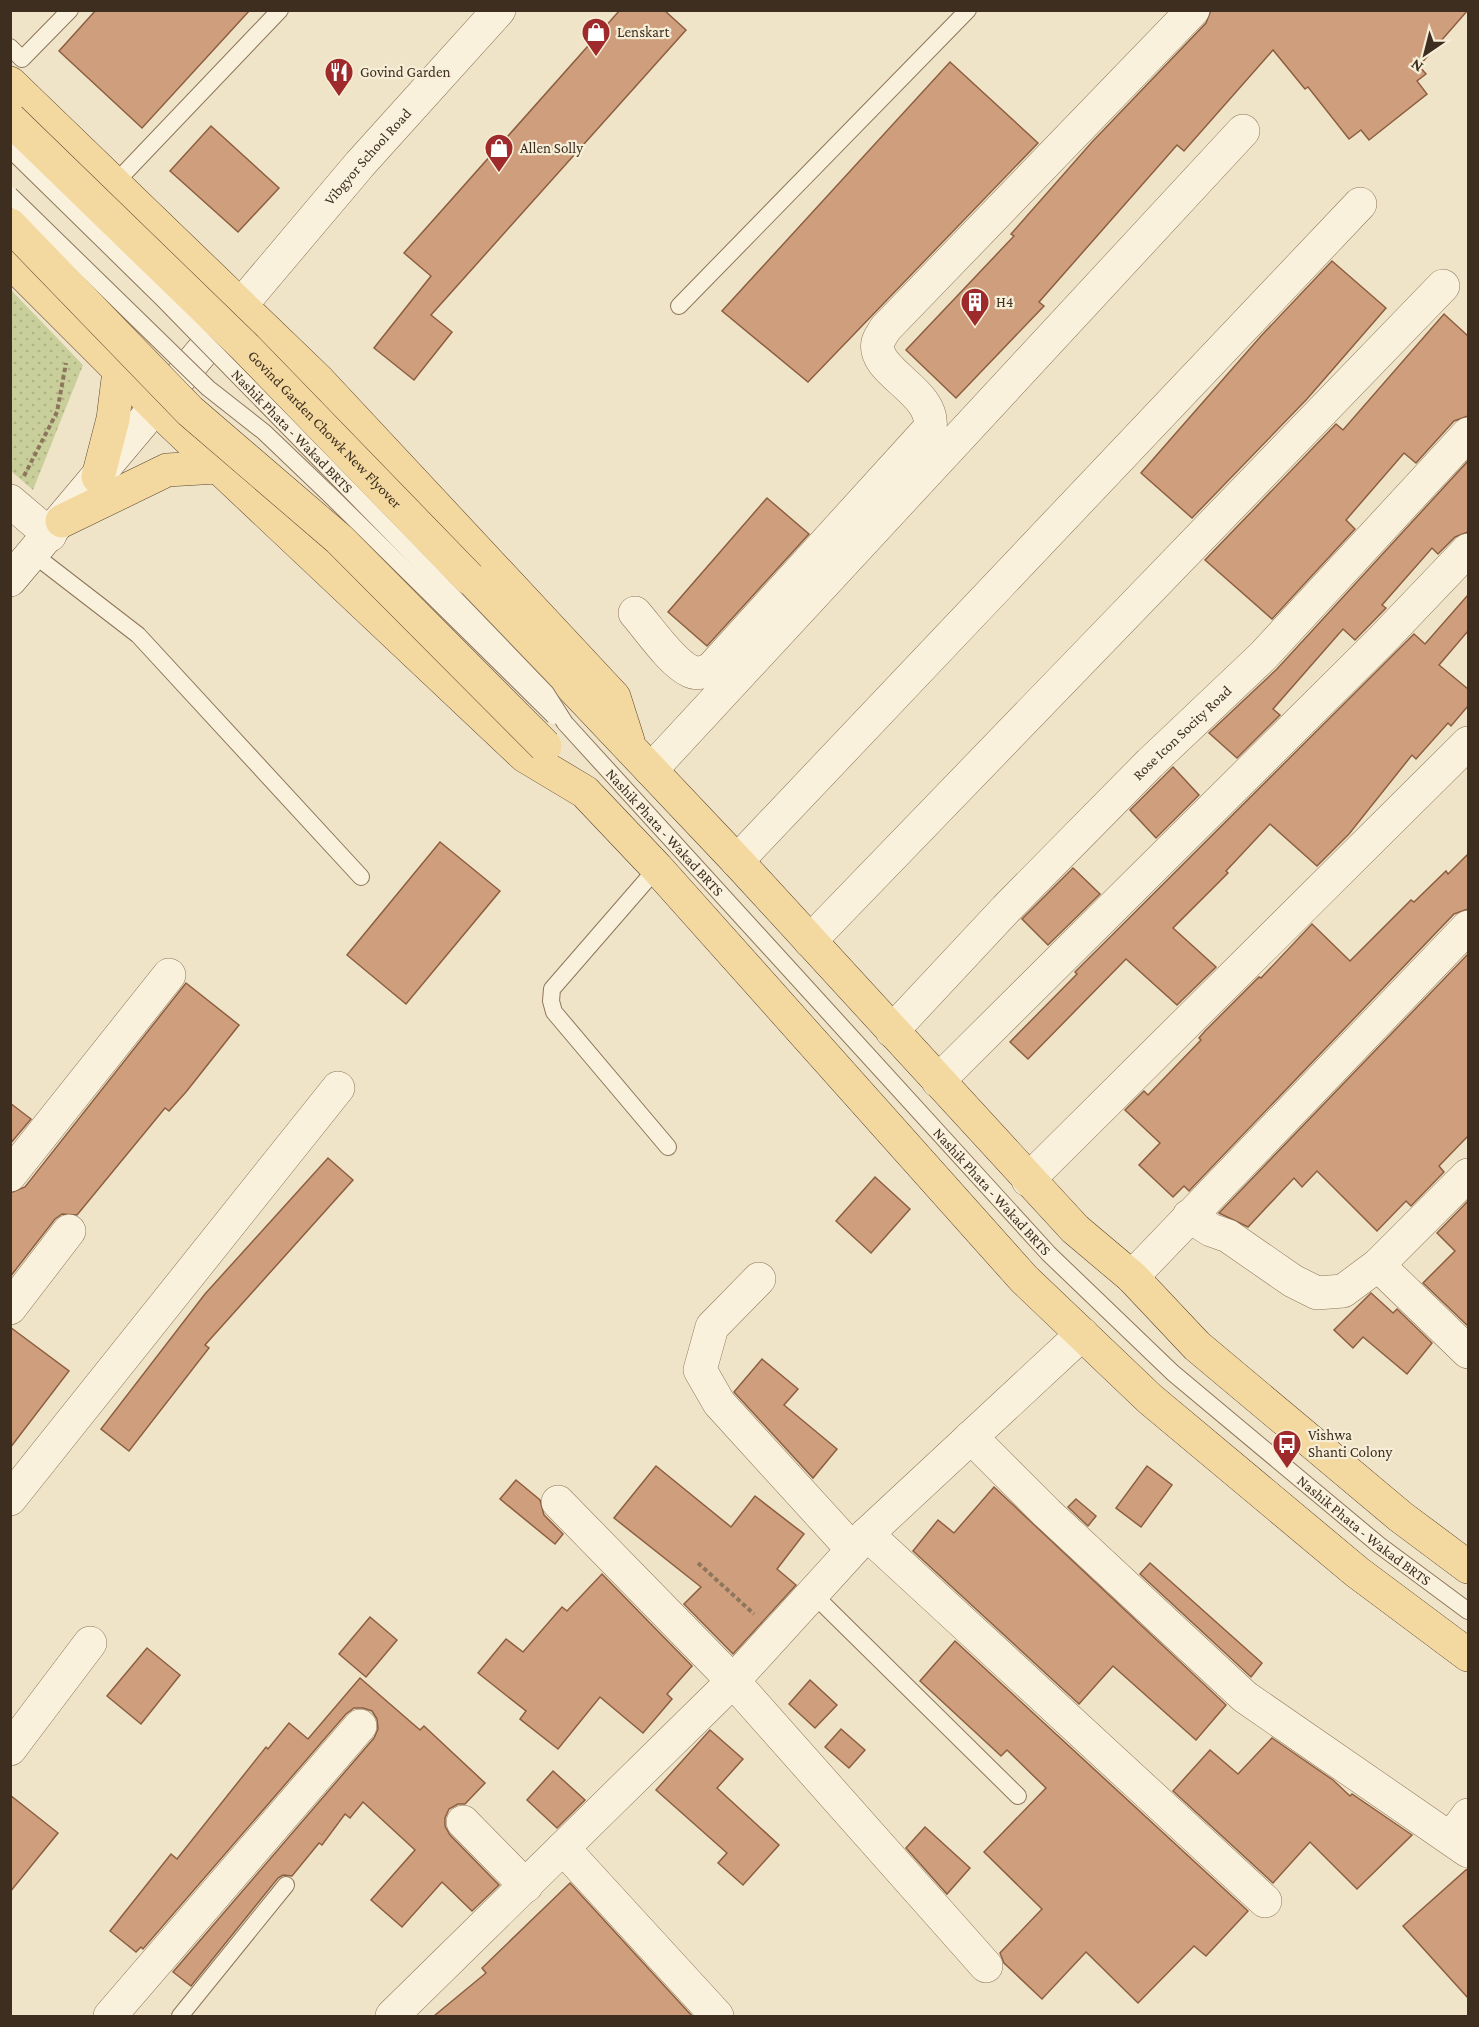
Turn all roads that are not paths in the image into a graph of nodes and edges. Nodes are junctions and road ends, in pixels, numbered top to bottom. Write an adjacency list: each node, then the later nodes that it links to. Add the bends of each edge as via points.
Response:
1 (70, 10): 6 (lane, via 22,59)
2 (280, 10): 11 (lane)
3 (499, 10): 17 (street, Vibgyor School Road, via 360,164)
4 (968, 10): 18 (lane)
5 (1193, 10): 28 (street, via 885,329 878,342 879,357 926,405 932,416 930,428 712,668 703,673 691,672)
6 (10, 47)
7 (10, 83): 11 (main road)
8 (10, 119): 31 (main road, Govind Garden Chowk New Flyover, bridge, via 246,348)
9 (1243, 131): 31 (street)
10 (10, 149): 29 (lane, Nashik Phata - Wakad BRTS, bridge, via 162,298 546,693)
11 (115, 183): 17 (main road)
12 (10, 195): 29 (lane, Nashik Phata - Wakad BRTS, bridge, via 208,388 264,432 333,498 548,713)
13 (1360, 204): 33 (street)
14 (10, 225): 29 (main road, bridge, via 190,411)
15 (10, 261): 19 (main road)
16 (1443, 286): 37 (street)
17 (241, 305): 20 (street, Vibgyor School Road); 31 (main road, via 319,381 614,697)
18 (679, 306)
19 (119, 370): 20 (main road); 23 (main road, via 113,419)
20 (156, 406): 22 (main road); 23 (street, Vibgyor School Road)
21 (1468, 434): 39 (street, Rose Icon Socity Road, via 1263,656 1046,868)
22 (218, 466): 25 (main road, via 166,470); 32 (main road, via 525,756)
23 (98, 477): 25 (street, Vibgyor School Road)
24 (11, 501): 25 (street)
25 (48, 537): 27 (street, Vibgyor School Road); 35 (lane)
26 (1468, 550): 40 (street, via 1383,640)
27 (10, 580)
28 (635, 613)
29 (555, 734): 32 (main road); 60 (lane, Nashik Phata - Wakad BRTS, via 1049,1254 1173,1372 1379,1545)
30 (1468, 743): 45 (street)
31 (641, 759): 33 (main road, Govind Garden Chowk New Flyover)
32 (585, 792): 34 (main road)
33 (737, 861): 37 (main road, Govind Garden Chowk New Flyover)
34 (657, 868): 42 (lane, via 552,989 551,1001 554,1012); 52 (main road, via 1016,1270)
35 (361, 877)
36 (1468, 927): 46 (street)
37 (810, 941): 39 (main road, Govind Garden Chowk New Flyover)
38 (169, 975): 43 (street)
39 (892, 1031): 40 (main road, Govind Garden Chowk New Flyover)
40 (938, 1081): 45 (main road, Govind Garden Chowk New Flyover)
41 (338, 1088): 55 (street)
42 (668, 1147)
43 (10, 1175)
44 (1467, 1179): 48 (street)
45 (1028, 1180): 49 (main road, Govind Garden Chowk New Flyover, via 1075,1229)
46 (1189, 1216): 48 (street, via 1317,1293 1342,1291); 49 (street)
47 (69, 1231): 51 (street)
48 (1378, 1265): 53 (street)
49 (1132, 1277): 58 (main road, Govind Garden Chowk New Flyover, via 1197,1346 1401,1517)
50 (759, 1279): 57 (street, via 712,1327 700,1370 719,1403)
51 (10, 1308)
52 (1082, 1334): 54 (street); 62 (main road, via 1150,1399 1357,1572)
53 (1468, 1352)
54 (971, 1437): 57 (street); 68 (street, via 1245,1697)
55 (10, 1500)
56 (558, 1502): 63 (street)
57 (859, 1542): 59 (street); 72 (street)
58 (1468, 1567)
59 (814, 1595): 63 (street); 66 (lane)
60 (1468, 1611)
61 (90, 1643): 65 (street)
62 (1468, 1655)
63 (733, 1681): 69 (street); 73 (street)
64 (360, 1726): 74 (street)
65 (10, 1749)
66 (1018, 1796)
67 (463, 1822): 71 (street)
68 (1463, 1835)
69 (563, 1848): 71 (street); 77 (street)
70 (286, 1885): 75 (lane)
71 (526, 1886): 76 (street)
72 (1265, 1901)
73 (986, 1966)
74 (110, 2016)
75 (180, 2016)
76 (392, 2016)
77 (717, 2016)

